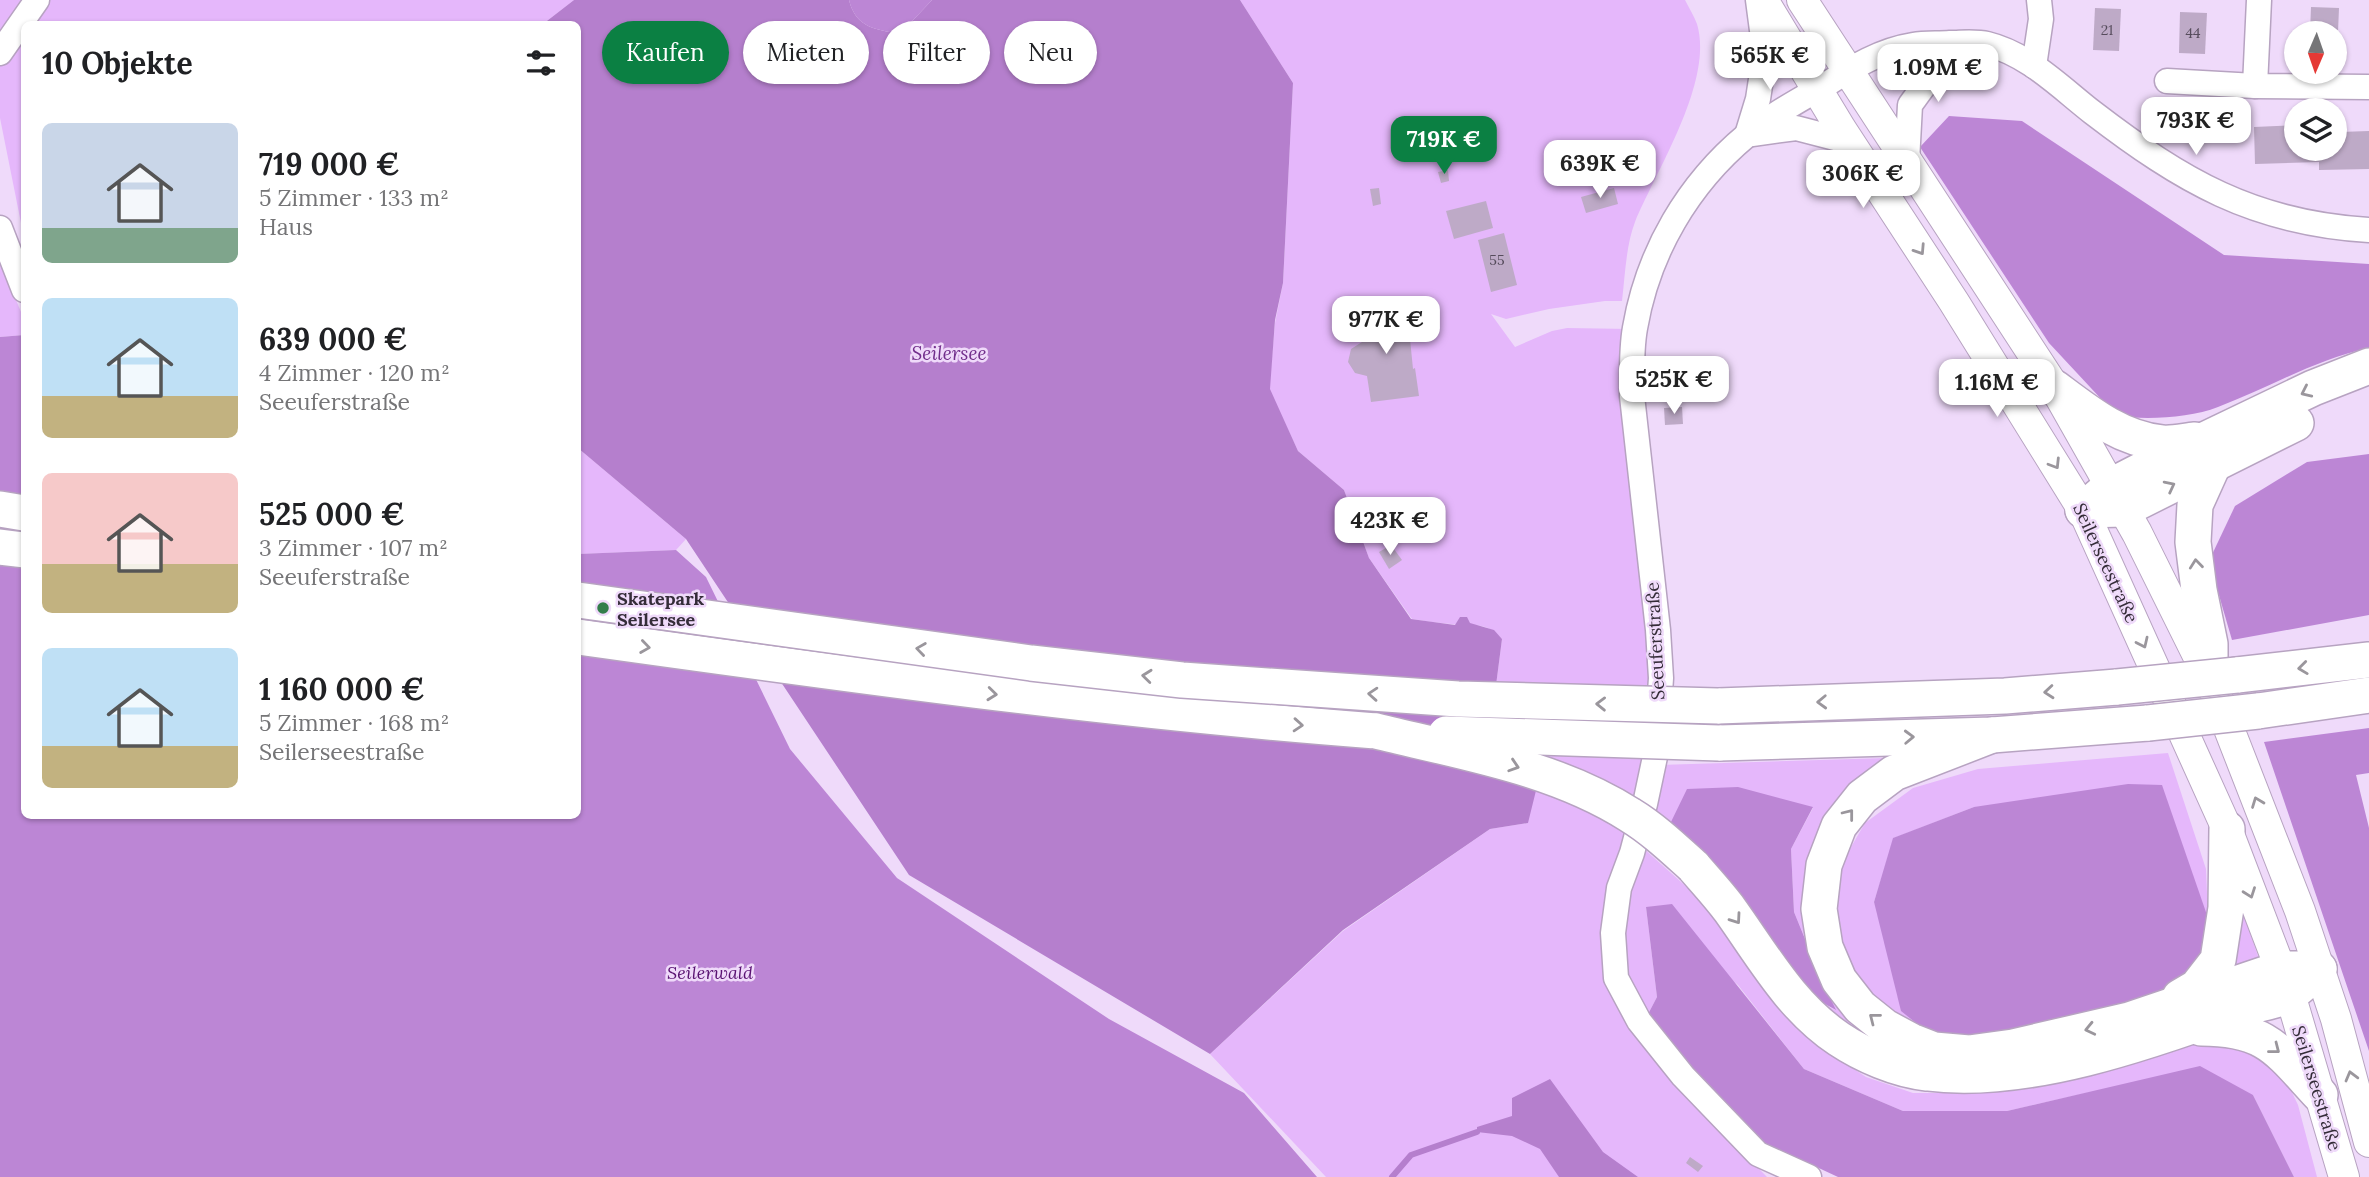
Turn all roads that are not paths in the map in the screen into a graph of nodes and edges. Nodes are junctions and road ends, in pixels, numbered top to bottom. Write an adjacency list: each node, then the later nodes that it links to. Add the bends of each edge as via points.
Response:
1 (37, 0): 6 (street)
2 (1760, 0): 15 (main road, Seilerseestraße); 16 (street, via 1765,52)
3 (1802, 0): 11 (main road, Seilerseestraße)
4 (2039, 0): 10 (street)
5 (2259, 0): 13 (street)
6 (22, 21)
7 (21, 23): 9 (street)
8 (1965, 43): 10 (street, Seeuferstraße, via 1985,44); 11 (street, Seeuferstraße, via 1913,45 1878,55); 18 (street, via 1942,61 1910,105)
9 (0, 53)
10 (2034, 66): 20 (street, Seeuferstraße, via 2175,171 2215,193 2297,221)
11 (1847, 71): 15 (street, Seeuferstraße); 18 (main road, Seilerseestraße)
12 (2166, 81): 13 (street)
13 (2255, 86): 14 (street)
14 (2369, 87)
15 (1818, 89): 16 (street, Seeuferstraße); 17 (main road, Seilerseestraße)
16 (1747, 135): 17 (street, via 1796,128); 46 (street, Seeuferstraße, via 1703,176 1672,223 1654,263 1635,327 1632,396 1661,678 1656,752 1619,888 1613,955 1616,978 1626,999 1683,1076 1758,1154)
17 (1850, 142): 28 (main road, Seilerseestraße, one-way to 28)
18 (1907, 161): 23 (main road, Seilerseestraße)
19 (0, 228): 21 (street)
20 (2369, 230)
21 (21, 282)
22 (2369, 366): 25 (highway, one-way to 25, via 2313,388)
23 (2054, 388): 25 (highway, via 2127,435); 26 (main road, Seilerseestraße)
24 (2369, 392): 25 (highway)
25 (2210, 451): 26 (highway); 35 (highway, one-way to 25, via 2210,643 2193,542 2195,505)
26 (2118, 498): 28 (highway); 35 (main road, Seilerseestraße)
27 (0, 509): 29 (highway)
28 (2082, 510): 39 (main road, Seilerseestraße, one-way to 39)
29 (21, 512)
30 (0, 547): 31 (highway)
31 (21, 550)
32 (581, 600): 35 (highway, one-way to 32, bridge, via 2005,696 1718,706 1458,699 1182,680)
33 (581, 637): 37 (highway, one-way to 37, via 976,692)
34 (2369, 660): 35 (highway, one-way to 35)
35 (2224, 678): 40 (main road, Seilerseestraße, one-way to 35)
36 (2369, 695): 38 (highway, bridge, via 2148,723)
37 (1376, 731): 38 (highway, one-way to 38, bridge, via 1719,743); 43 (highway, one-way to 43, bridge, via 1570,784 1629,814 1693,866 1805,1011 1839,1039 1880,1060 1926,1073 2018,1073)
38 (1992, 735): 42 (highway, one-way to 38, via 2129,1020 1969,1054 1934,1050 1885,1027 1860,1007 1839,980 1825,947 1819,909 1824,865 1839,826 1862,797 1894,773)
39 (2227, 829): 41 (main road, Seilerseestraße, one-way to 41); 42 (highway, via 2226,908 2218,960 2197,987)
40 (2319, 969): 41 (highway); 45 (main road, Seilerseestraße, one-way to 40)
41 (2285, 982): 42 (highway); 43 (highway, via 2254,1004); 44 (main road, Seilerseestraße)
42 (2156, 1010)
43 (2188, 1028): 44 (highway, one-way to 44, via 2230,1028 2254,1035 2278,1049)
44 (2320, 1095): 47 (main road, Seilerseestraße)
45 (2369, 1142)
46 (1809, 1177)
47 (2344, 1177)

